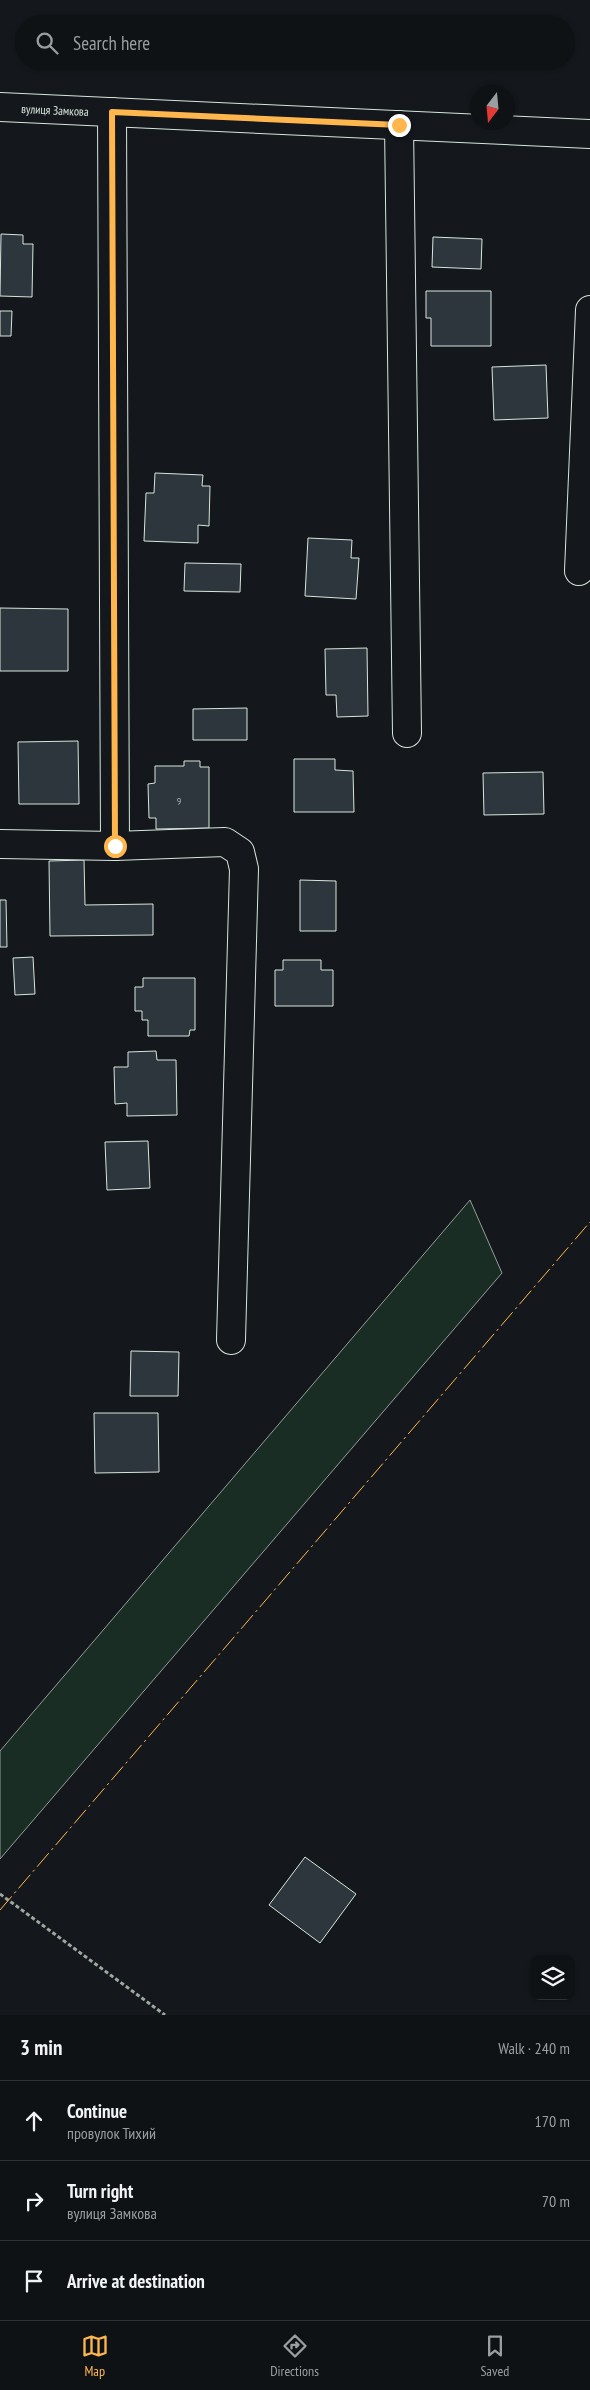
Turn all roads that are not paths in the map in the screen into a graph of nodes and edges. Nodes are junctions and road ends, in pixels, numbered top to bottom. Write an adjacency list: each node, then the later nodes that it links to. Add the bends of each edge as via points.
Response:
1 (0, 107): 2 (street, вулиця Замкова)
2 (112, 112): 3 (street, вулиця Замкова); 9 (street)
3 (399, 125): 4 (street, вулиця Замкова); 7 (street)
4 (590, 134)
5 (590, 310): 6 (street)
6 (579, 571)
7 (407, 733)
8 (0, 844): 9 (street)
9 (115, 846): 10 (street, via 225,842 240,852 244,870)
10 (231, 1340)

